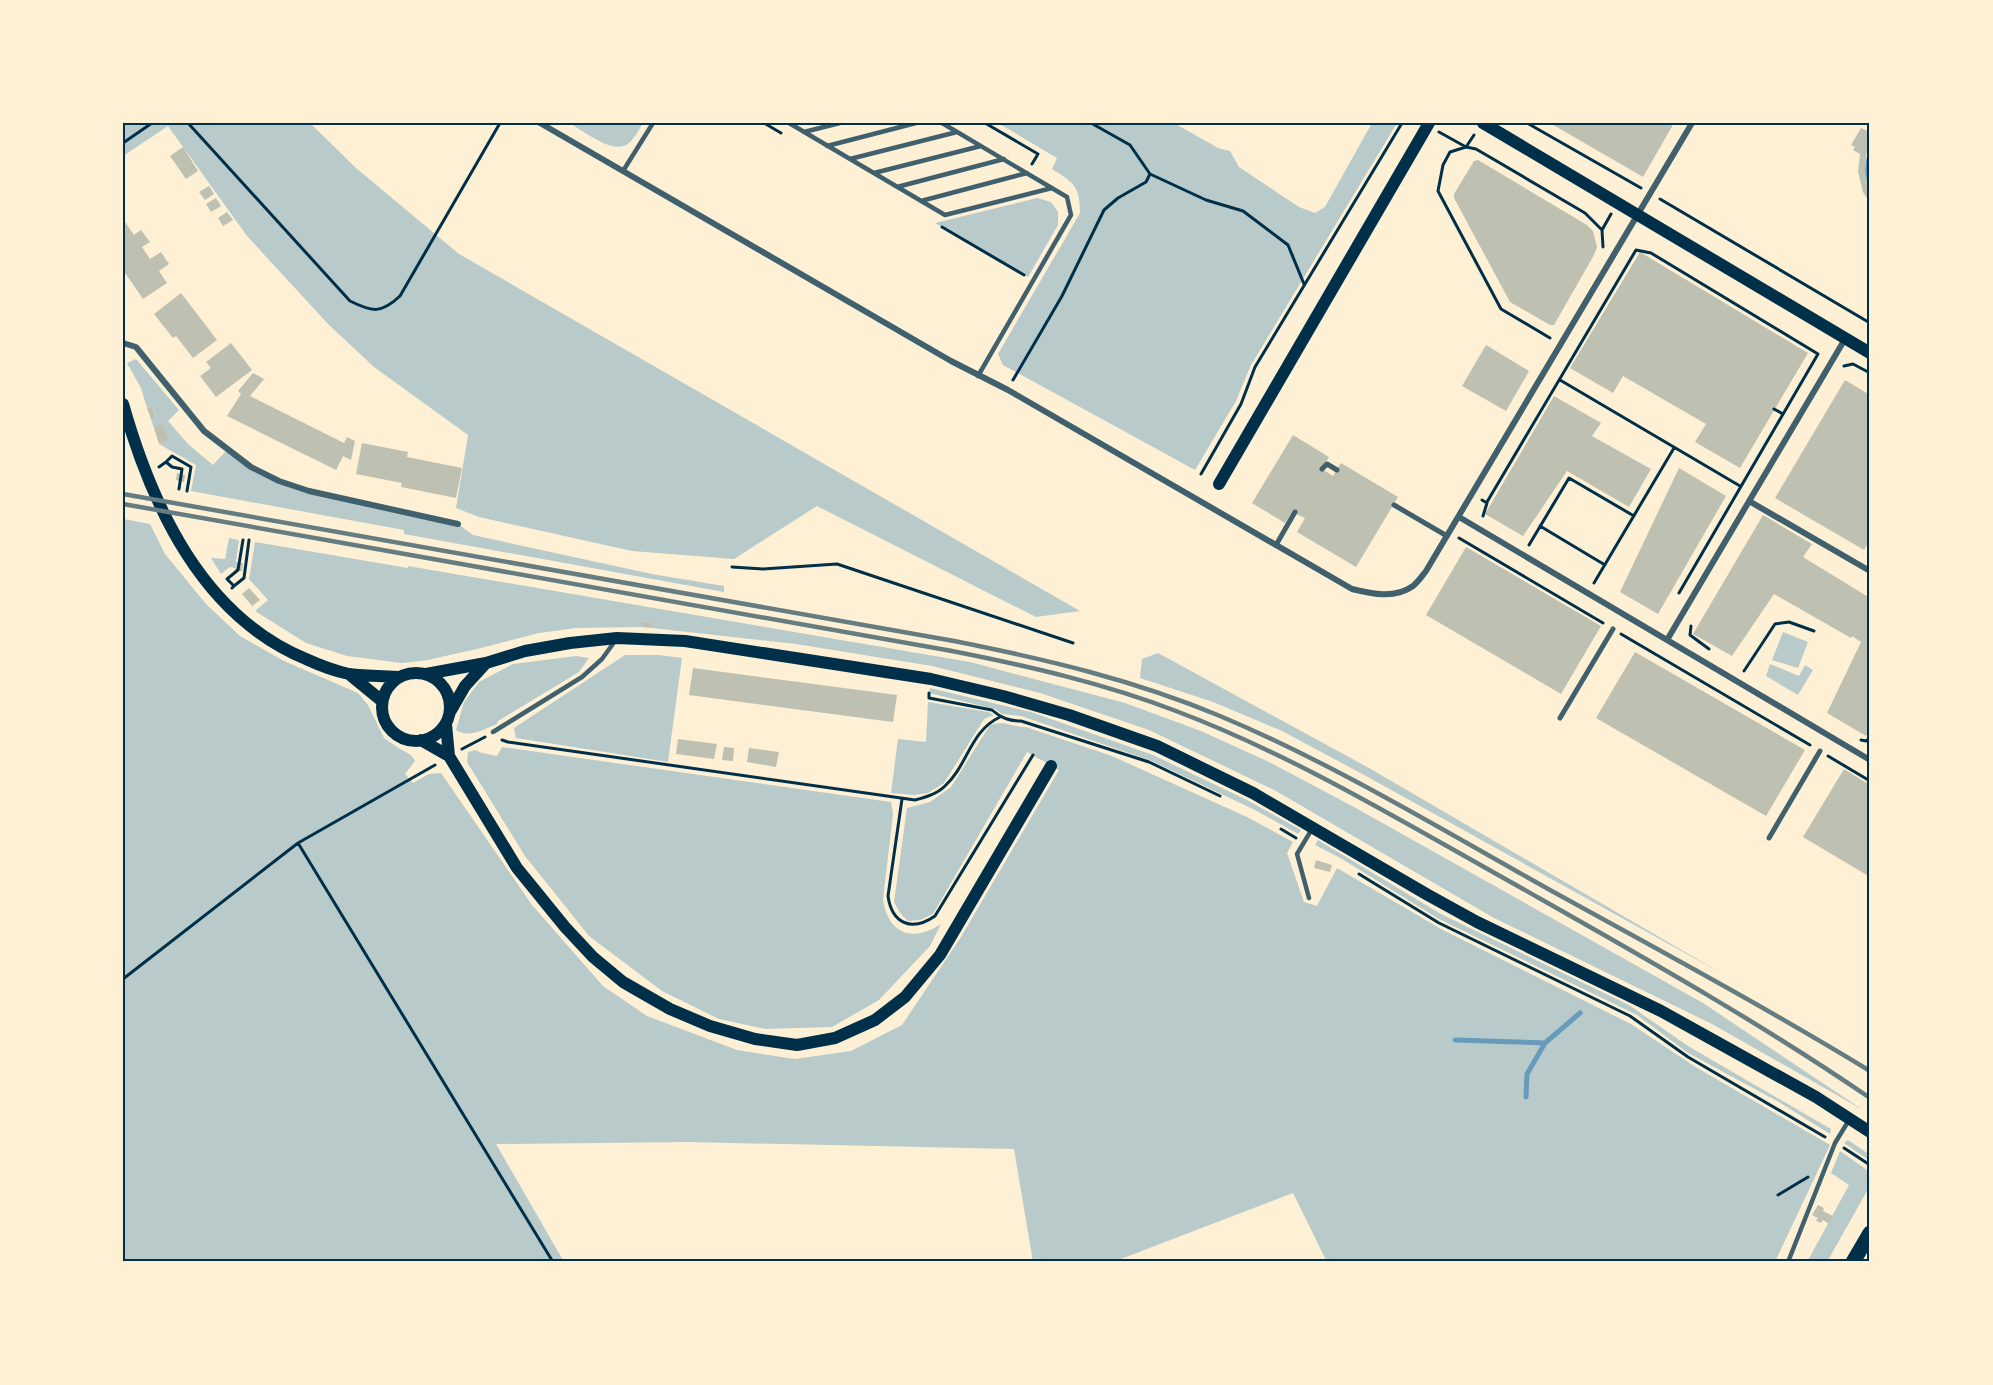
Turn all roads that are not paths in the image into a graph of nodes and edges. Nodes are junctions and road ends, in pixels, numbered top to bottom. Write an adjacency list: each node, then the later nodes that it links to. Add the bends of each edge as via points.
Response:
1 (540, 123): 16 (street)
2 (653, 123): 16 (lane)
3 (789, 123): 10 (lane)
4 (840, 123): 10 (lane)
5 (916, 123): 12 (lane)
6 (942, 123): 11 (lane)
7 (1483, 123): 22 (main road)
8 (1692, 123): 22 (street)
9 (1428, 124): 30 (main road)
10 (804, 132): 12 (lane)
11 (957, 132): 13 (lane); 14 (lane)
12 (827, 146): 14 (lane)
13 (981, 146): 15 (lane); 17 (lane)
14 (850, 159): 17 (lane)
15 (1004, 159): 18 (lane); 19 (lane)
16 (623, 171): 26 (street)
17 (874, 173): 19 (lane)
18 (1027, 173): 20 (lane); 21 (lane)
19 (897, 187): 21 (lane)
20 (1052, 188): 21 (lane, via 945,215); 26 (lane, via 1067,197 1071,215)
21 (921, 201)
22 (1638, 215): 23 (main road); 34 (street)
23 (1845, 338): 25 (main road); 31 (street)
24 (123, 343): 35 (street, via 136,347 204,430 251,467 309,491)
25 (1870, 353)
26 (978, 376): 37 (street)
27 (123, 404): 43 (main road, via 143,464 183,549 219,598 242,622 283,650)
28 (1322, 469): 29 (street, via 1327,464)
29 (1337, 470)
30 (1219, 484)
31 (1749, 501): 38 (street); 41 (street)
32 (1394, 505): 36 (street)
33 (1295, 512): 37 (street)
34 (1459, 517): 36 (street); 41 (street)
35 (458, 524)
36 (1448, 534): 37 (street, via 1413,586 1394,594 1352,589)
37 (1276, 544)
38 (1870, 571)
39 (1613, 629): 48 (street)
40 (617, 638): 42 (main road, via 525,651); 49 (lane, via 582,677); 55 (main road, via 685,641 931,679 1003,696 1069,714 1157,746)
41 (1667, 640): 53 (street)
42 (486, 663): 44 (main road); 47 (main road, via 465,686)
43 (349, 674): 45 (main road); 46 (main road)
44 (426, 674): 45 (main road); 47 (main road, via 445,689 450,700)
45 (400, 677): 46 (main road)
46 (382, 701): 50 (main road, via 383,715 396,735)
47 (448, 718): 50 (main road, via 436,735); 52 (main road)
48 (1560, 718)
49 (493, 732)
50 (422, 741): 52 (main road)
51 (1820, 751): 56 (street)
52 (449, 756): 54 (main road, via 517,868 593,957 624,982 670,1009 755,1039 797,1045 835,1038 875,1020 904,997 940,955)
53 (1870, 760)
54 (1051, 766)
55 (1314, 827): 57 (lane, via 1297,854); 58 (main road, via 1428,895 1661,1011)
56 (1769, 838)
57 (1309, 898)
58 (1850, 1118): 59 (main road); 61 (lane, via 1835,1143)
59 (1870, 1132)
60 (1870, 1233): 62 (highway)
61 (1788, 1262)
62 (1853, 1262)

